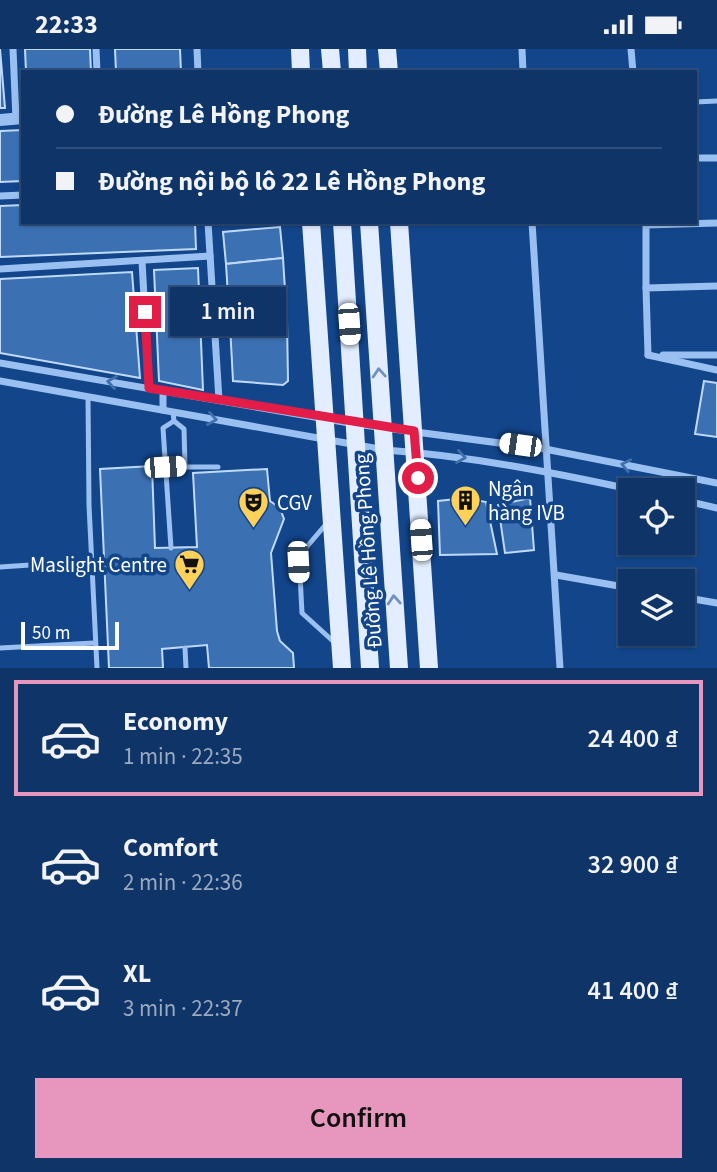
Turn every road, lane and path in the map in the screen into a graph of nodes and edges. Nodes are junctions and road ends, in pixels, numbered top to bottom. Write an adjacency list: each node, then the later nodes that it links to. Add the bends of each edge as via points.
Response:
1 (13, 49): 20 (street)
2 (96, 49): 10 (street)
3 (197, 49): 11 (street)
4 (300, 49): 12 (main road)
5 (330, 49): 13 (main road)
6 (357, 49): 14 (main road)
7 (387, 49): 15 (main road)
8 (522, 49): 16 (street)
9 (631, 49): 17 (street)
10 (97, 70)
11 (198, 70)
12 (301, 70)
13 (332, 70)
14 (358, 70)
15 (389, 70)
16 (523, 70)
17 (633, 70)
18 (717, 101): 19 (lane)
19 (697, 102)
20 (20, 119): 21 (street)
21 (0, 120)
22 (717, 158): 23 (street)
23 (697, 159)
24 (21, 195): 25 (street)
25 (0, 196)
26 (697, 223): 27 (street)
27 (717, 223)
28 (208, 224): 35 (street)
29 (311, 224): 51 (main road, Đường Lê Hồng Phong)
30 (342, 224): 53 (main road, Đường Lê Hồng Phong)
31 (369, 224): 54 (main road, Đường Lê Hồng Phong, one-way to 31)
32 (399, 224): 55 (main road)
33 (532, 224): 58 (street)
34 (646, 224): 39 (street)
35 (210, 256): 36 (street); 48 (street)
36 (142, 261): 37 (street); 45 (street)
37 (0, 269)
38 (717, 286): 39 (street)
39 (646, 288): 40 (street)
40 (648, 355): 41 (street); 43 (street)
41 (717, 355)
42 (0, 363): 45 (street, one-way to 42)
43 (717, 370)
44 (0, 381): 47 (street)
45 (149, 388): 46 (street)
46 (163, 390): 48 (street); 49 (street)
47 (88, 397): 49 (street); 71 (lane)
48 (219, 400): 51 (street)
49 (163, 410): 50 (street)
50 (173, 412): 52 (lane); 56 (street, one-way to 56)
51 (326, 418): 53 (street); 56 (main road, Đường Lê Hồng Phong)
52 (174, 421): 61 (lane, via 163,428); 62 (lane, via 184,429)
53 (355, 424): 54 (street); 57 (main road, Đường Lê Hồng Phong)
54 (383, 428): 55 (street); 59 (main road, Đường Lê Hồng Phong)
55 (414, 431): 58 (street); 60 (main road)
56 (327, 440): 57 (street); 69 (main road, Đường Lê Hồng Phong)
57 (356, 445): 59 (street); 84 (main road, Đường Lê Hồng Phong)
58 (545, 449): 64 (street); 65 (street, one-way to 58)
59 (385, 450): 60 (street); 85 (main road, Đường Lê Hồng Phong, one-way to 59)
60 (416, 452): 64 (street, one-way to 64); 86 (main road)
61 (165, 467): 62 (lane); 70 (lane)
62 (185, 467): 63 (lane)
63 (218, 467)
64 (549, 472): 66 (street); 73 (street)
65 (717, 483)
66 (618, 487)
67 (695, 504): 68 (street)
68 (717, 508)
69 (332, 518): 78 (main road, Đường Lê Hồng Phong); 78 (lane, via 299,556 300,607 307,620)
70 (171, 548)
71 (91, 561): 72 (lane); 77 (lane)
72 (0, 567)
73 (556, 575): 74 (street); 87 (street)
74 (618, 586)
75 (695, 599): 76 (street)
76 (717, 603)
77 (94, 643): 79 (lane); 81 (lane)
78 (340, 646): 83 (main road, Đường Lê Hồng Phong)
79 (0, 648)
80 (185, 648): 82 (lane)
81 (97, 668)
82 (186, 668)
83 (342, 668)
84 (370, 668)
85 (399, 668)
86 (429, 668)
87 (560, 668)

